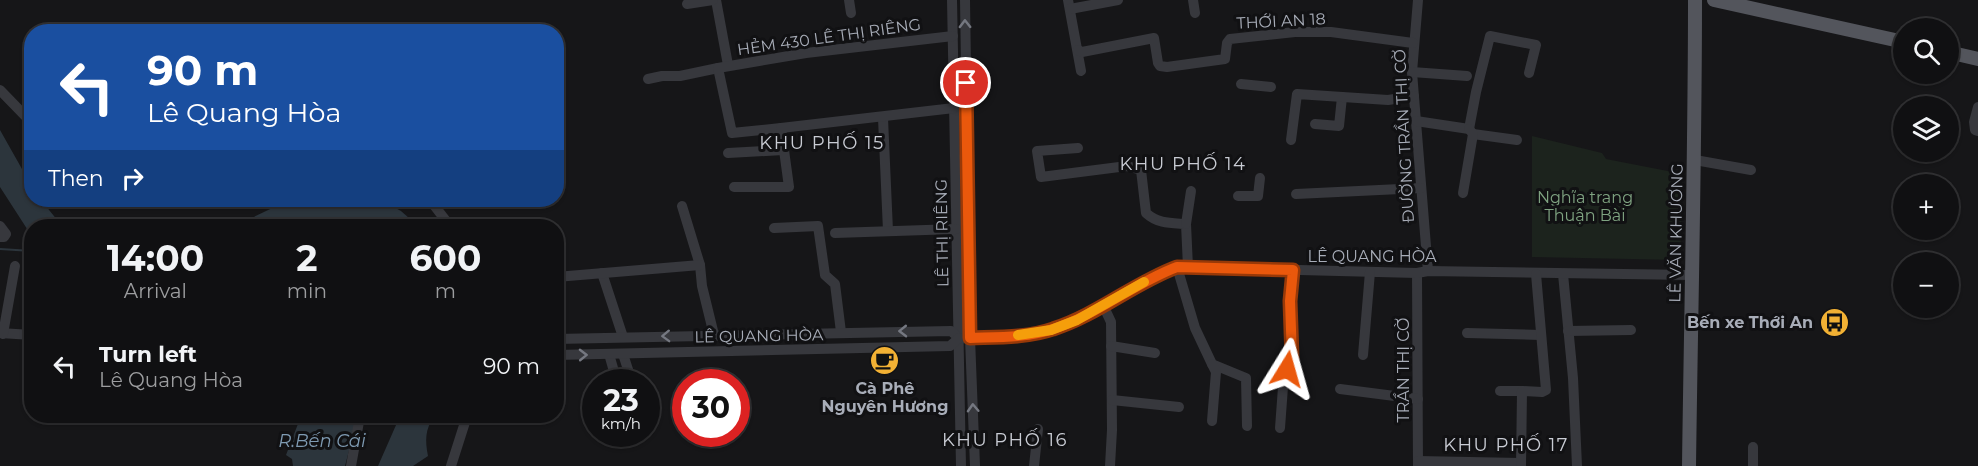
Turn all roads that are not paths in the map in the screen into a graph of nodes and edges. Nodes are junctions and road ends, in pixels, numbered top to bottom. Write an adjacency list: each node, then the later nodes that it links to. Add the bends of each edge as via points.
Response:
1 (714, 0): 10 (street); 20 (street)
2 (849, 0): 12 (street)
3 (952, 0): 14 (street, LÊ THỊ RIÊNG)
4 (965, 0): 85 (street, LÊ THỊ RIÊNG, one-way to 4)
5 (1118, 0): 11 (street)
6 (1192, 0): 13 (street)
7 (1418, 0): 16 (street, ĐƯỜNG TRẦN THỊ CỜ)
8 (1695, 0): 45 (main road, LÊ VĂN KHƯƠNG)
9 (1714, 0): 15 (main road)
10 (687, 4)
11 (1069, 5): 17 (street)
12 (851, 13)
13 (1195, 13)
14 (953, 36): 20 (street, HẺM 430 LÊ THỊ RIÊNG); 32 (street, LÊ THỊ RIÊNG)
15 (1893, 40)
16 (1413, 42): 17 (street, THỚI AN 18, via 1331,32 1295,32 1230,39 1225,59 1167,66 1158,63 1154,38); 22 (street, ĐƯỜNG TRẦN THỊ CỜ)
17 (1078, 50): 21 (street)
18 (1959, 55): 19 (main road)
19 (1978, 59)
20 (723, 67): 25 (street); 37 (street, HẺM 430 LÊ THỊ RIÊNG, via 732,133)
21 (1081, 71)
22 (1412, 72): 24 (street); 29 (street, ĐƯỜNG TRẦN THỊ CỜ)
23 (1529, 73): 39 (street, via 1536,45 1490,36)
24 (1467, 76)
25 (648, 79)
26 (1241, 84): 27 (street)
27 (1271, 87)
28 (0, 90): 33 (street)
29 (1414, 96): 30 (street, via 1388,100); 35 (street, ĐƯỜNG TRẦN THỊ CỜ)
30 (1342, 97): 36 (street, via 1340,126); 40 (street, via 1297,94)
31 (1978, 107): 38 (street)
32 (954, 108): 34 (street); 60 (street, LÊ THỊ RIÊNG)
33 (24, 115)
34 (883, 118): 37 (street); 61 (street)
35 (1416, 121): 39 (street); 49 (street, ĐƯỜNG TRẦN THỊ CỜ)
36 (1315, 124)
37 (781, 128): 43 (street)
38 (1976, 130)
39 (1471, 131): 41 (street); 51 (street)
40 (1291, 140)
41 (1517, 140)
42 (1078, 148): 57 (street, via 1037,151 1041,177 1127,166 1141,170 1146,213 1166,223)
43 (783, 150): 44 (street); 48 (street, via 789,187)
44 (728, 153)
45 (1695, 160): 46 (street); 73 (main road, LÊ VĂN KHƯƠNG)
46 (1751, 170)
47 (1260, 178): 53 (street, via 1258,196)
48 (734, 187)
49 (1421, 188): 52 (street); 69 (street, ĐƯỜNG TRẦN THỊ CỜ)
50 (1191, 191): 57 (street)
51 (1463, 193)
52 (1296, 194)
53 (1238, 196)
54 (682, 206): 64 (street)
55 (435, 207): 56 (street)
56 (445, 219)
57 (1186, 224): 66 (street)
58 (0, 226): 63 (street, via 6,234)
59 (774, 228): 78 (street, via 818,226 825,275 835,284)
60 (956, 229): 61 (street); 85 (street, LÊ THỊ RIÊNG)
61 (888, 231): 62 (street)
62 (835, 233)
63 (0, 237)
64 (700, 265): 70 (street); 81 (street)
65 (15, 266): 80 (street)
66 (1183, 267): 67 (street, LÊ QUANG HÒA); 75 (street, LÊ QUANG HÒA, via 1160,274); 93 (street, via 1195,328)
67 (1293, 270): 68 (street, LÊ QUANG HÒA); 106 (street, via 1292,358 1283,387)
68 (1370, 272): 69 (street, LÊ QUANG HÒA); 92 (street)
69 (1422, 272): 71 (street, LÊ QUANG HÒA); 99 (street, TRẦN THỊ CỜ)
70 (602, 273): 74 (street); 84 (street)
71 (1536, 274): 72 (street, LÊ QUANG HÒA); 83 (street)
72 (1563, 274): 73 (street, LÊ QUANG HÒA); 77 (street)
73 (1692, 274): 118 (main road, LÊ VĂN KHƯƠNG)
74 (564, 276)
75 (1103, 305): 85 (street, LÊ QUANG HÒA, via 1051,330); 87 (street, via 1110,322)
76 (1631, 330): 77 (street)
77 (1568, 331): 117 (street)
78 (841, 332): 81 (street, LÊ QUANG HÒA); 85 (street, LÊ QUANG HÒA, one-way to 78, via 951,331)
79 (1467, 333): 83 (street)
80 (1, 334): 82 (street)
81 (714, 334): 84 (street, LÊ QUANG HÒA, one-way to 84)
82 (24, 335)
83 (1541, 335): 98 (street, via 1546,390)
84 (623, 337): 86 (street, LÊ QUANG HÒA)
85 (964, 338): 90 (street, LÊ QUANG HÒA, via 950,346); 113 (street, LÊ THỊ RIÊNG); 114 (street, LÊ THỊ RIÊNG, one-way to 85)
86 (564, 339)
87 (1111, 346): 88 (street); 100 (street)
88 (1155, 353)
89 (609, 354): 90 (street, LÊ QUANG HÒA); 91 (street, LÊ QUANG HÒA, one-way to 89); 94 (street)
90 (623, 354): 95 (street)
91 (564, 355)
92 (1363, 355)
93 (1212, 364): 102 (street, via 1216,372); 105 (street, via 1246,378)
94 (613, 369)
95 (628, 369)
96 (1340, 389): 99 (street)
97 (1500, 391): 98 (street)
98 (1522, 391): 110 (street)
99 (1418, 399): 109 (street, TRẦN THỊ CỜ)
100 (1112, 400): 101 (street); 116 (street)
101 (1179, 407)
102 (1212, 421)
103 (359, 423): 111 (street)
104 (465, 423): 112 (street)
105 (1247, 426)
106 (1280, 428)
107 (1038, 429): 115 (street)
108 (1753, 447): 119 (street)
109 (1418, 463): 110 (street)
110 (1521, 464)
111 (351, 466)
112 (451, 466)
113 (961, 466)
114 (975, 466)
115 (1034, 466)
116 (1110, 466)
117 (1577, 466)
118 (1689, 466)
119 (1753, 466)

